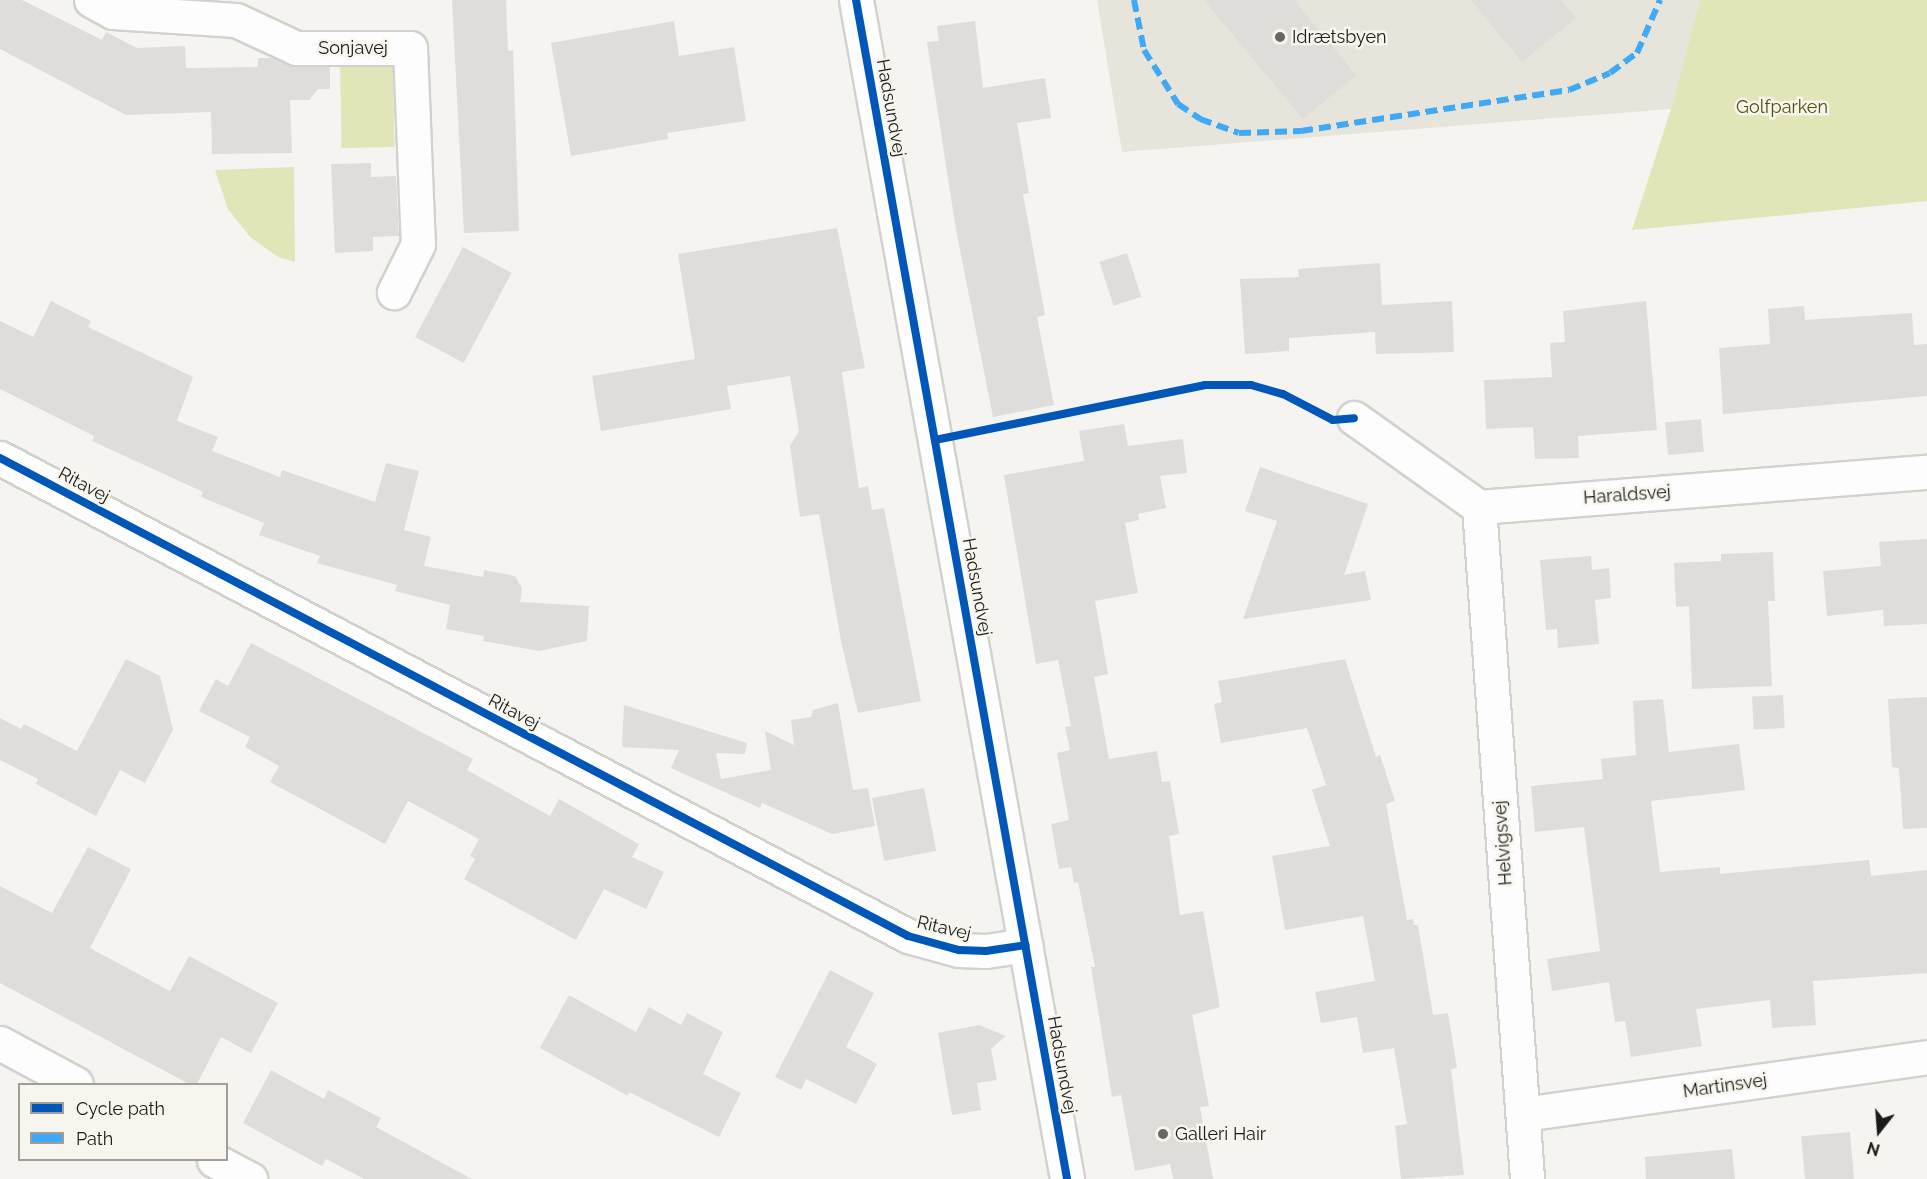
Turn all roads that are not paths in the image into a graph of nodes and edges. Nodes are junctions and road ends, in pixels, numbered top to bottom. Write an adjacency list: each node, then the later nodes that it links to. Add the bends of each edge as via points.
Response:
1 (91, 0): 3 (street, Sonjavej, via 114,12 236,20 296,48 410,48 418,244)
2 (856, 0): 8 (street, Hadsundvej)
3 (394, 292)
4 (1354, 418): 7 (street)
5 (0, 458): 8 (street, Ritavej, via 908,936 959,950 986,951)
6 (1927, 472): 7 (street, Haraldsvej)
7 (1479, 507): 12 (street, Helvigsvej)
8 (1026, 945): 15 (street, Hadsundvej)
9 (0, 1043): 11 (street)
10 (1927, 1057): 12 (street, Martinsvej)
11 (74, 1083)
12 (1522, 1114): 16 (street, Helvigsvej)
13 (216, 1161): 14 (street)
14 (250, 1179)
15 (1067, 1179)
16 (1527, 1179)

